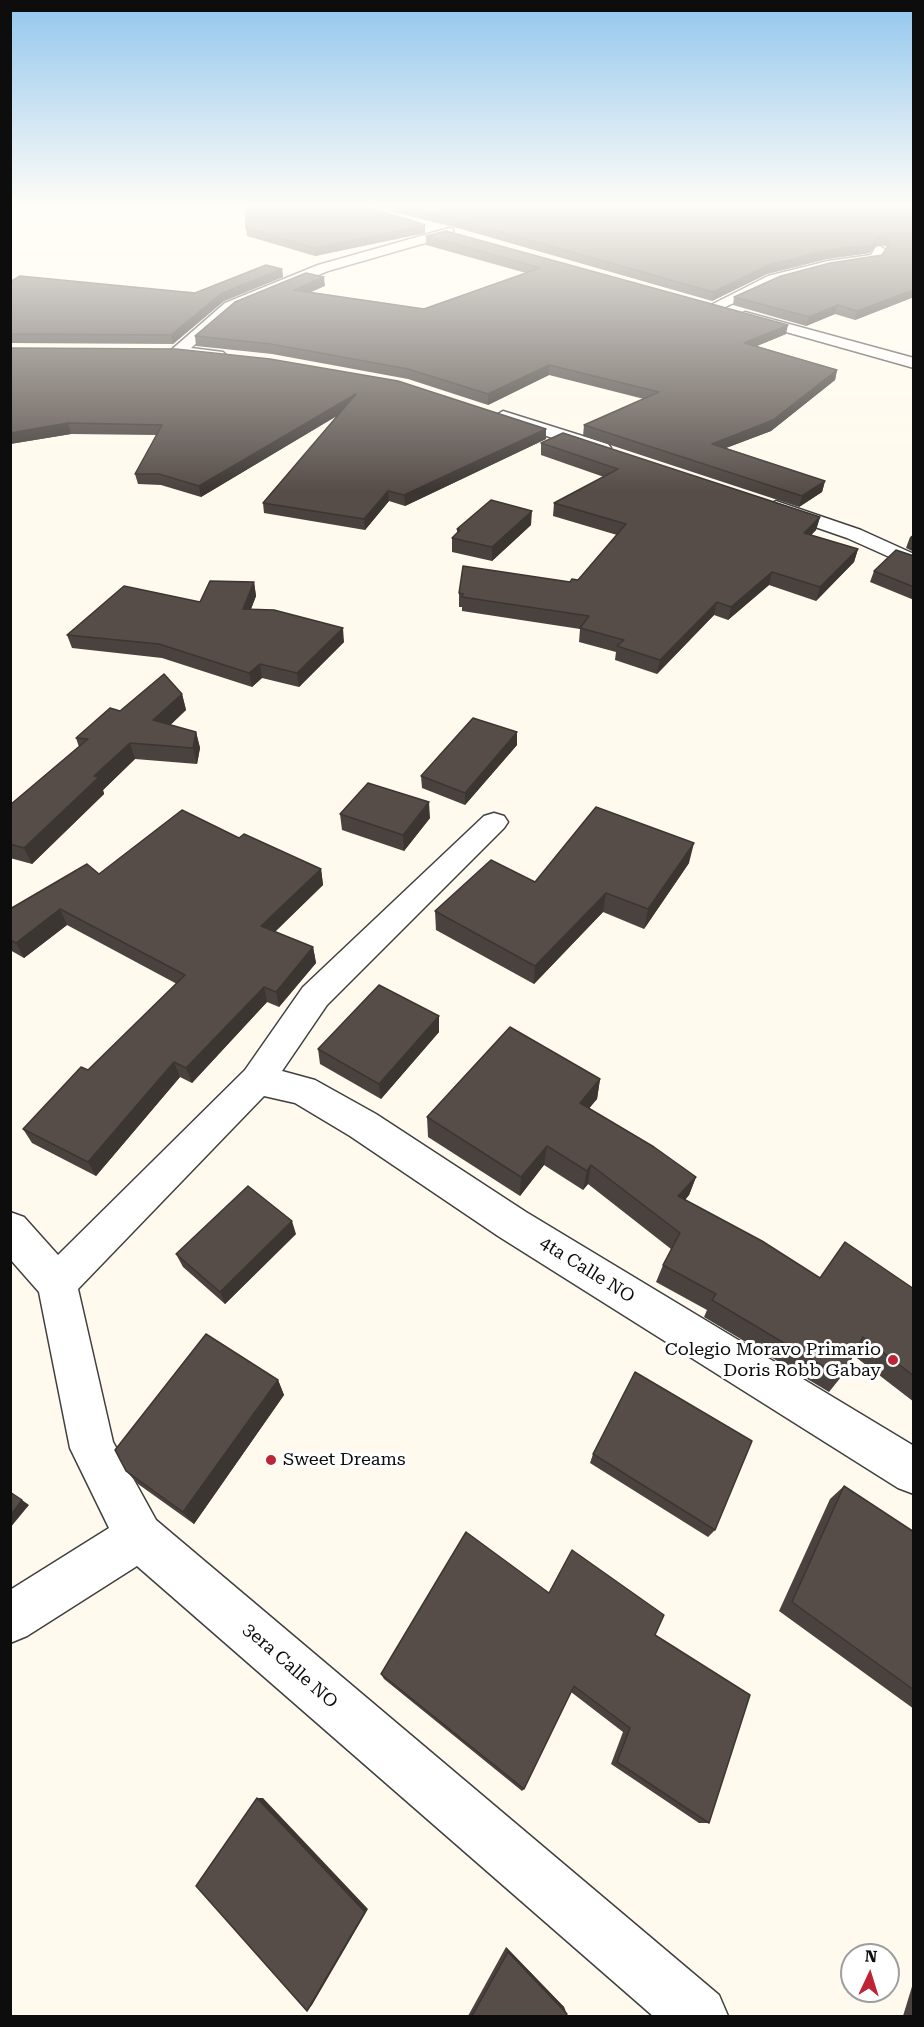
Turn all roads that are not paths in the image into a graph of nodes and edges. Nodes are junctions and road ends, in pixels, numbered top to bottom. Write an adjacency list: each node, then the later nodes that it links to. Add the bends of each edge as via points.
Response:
1 (241, 302): 3 (street, via 172,351)
2 (717, 302): 4 (street, via 709,305)
3 (237, 357)
4 (914, 363)
5 (490, 412): 6 (street)
6 (622, 455)
7 (765, 504): 8 (street, via 854,534)
8 (914, 562)
9 (494, 822): 10 (street, via 315,996)
10 (257, 1080): 12 (street); 13 (street, 4ta Calle NO, via 303,1090 363,1125 512,1224)
11 (10, 1230): 12 (street, 3era Calle NO)
12 (57, 1283): 14 (street, 3era Calle NO, via 92,1448)
13 (914, 1472)
14 (139, 1537): 15 (street); 16 (street, 3era Calle NO)
15 (10, 1619)
16 (698, 2016)

